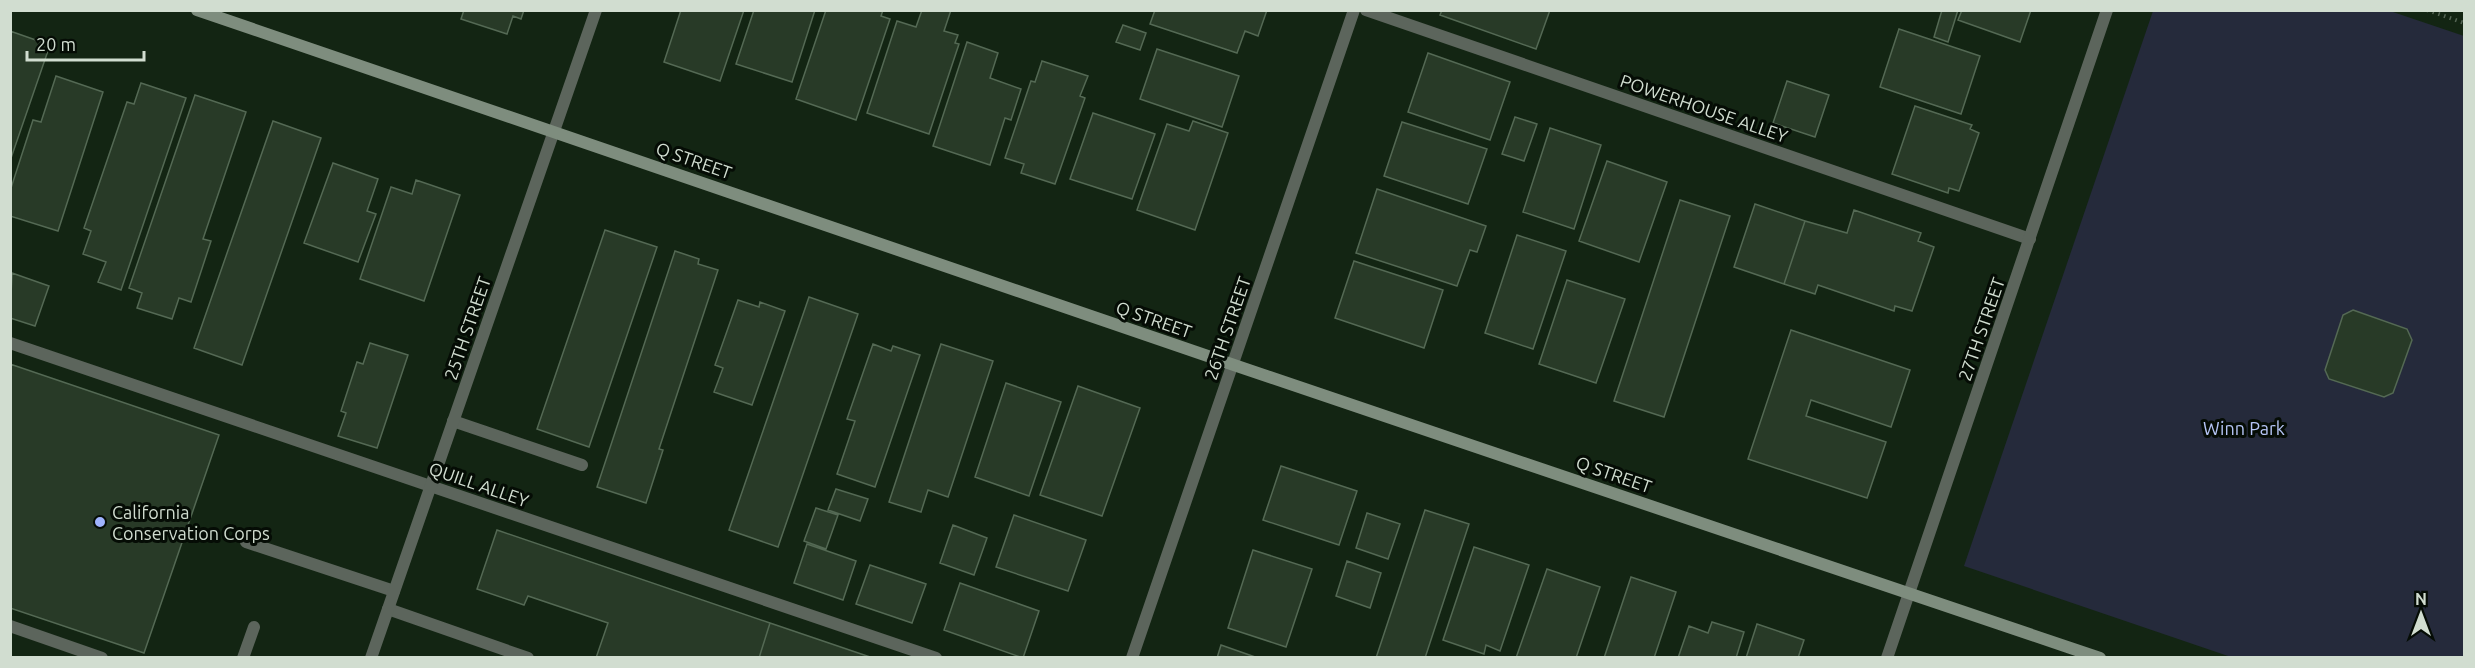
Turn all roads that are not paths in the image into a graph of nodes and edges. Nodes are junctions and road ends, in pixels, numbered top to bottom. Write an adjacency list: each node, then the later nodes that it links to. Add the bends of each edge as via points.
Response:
1 (197, 10): 6 (main road, Q STREET)
2 (596, 10): 6 (street, 25TH STREET)
3 (1354, 10): 9 (street, 26TH STREET)
4 (1366, 10): 7 (street, POWERHOUSE ALLEY)
5 (2107, 10): 7 (street, 27TH STREET)
6 (554, 131): 9 (main road, Q STREET); 10 (street, 25TH STREET)
7 (2030, 239): 15 (street, 27TH STREET)
8 (10, 343): 12 (street, QUILL ALLEY)
9 (1234, 365): 15 (main road, Q STREET); 24 (street, 26TH STREET)
10 (453, 421): 11 (street); 12 (street, 25TH STREET)
11 (582, 465)
12 (431, 487): 14 (street, 25TH STREET); 23 (street, QUILL ALLEY)
13 (246, 542): 14 (street)
14 (394, 591): 16 (street, 25TH STREET)
15 (1910, 592): 25 (street, 27TH STREET); 26 (main road, Q STREET)
16 (388, 609): 21 (street, 25TH STREET); 22 (street)
17 (10, 626): 19 (street)
18 (254, 627): 20 (street)
19 (102, 657)
20 (243, 657)
21 (371, 657)
22 (528, 657)
23 (936, 657)
24 (1132, 657)
25 (1887, 657)
26 (2100, 657)

